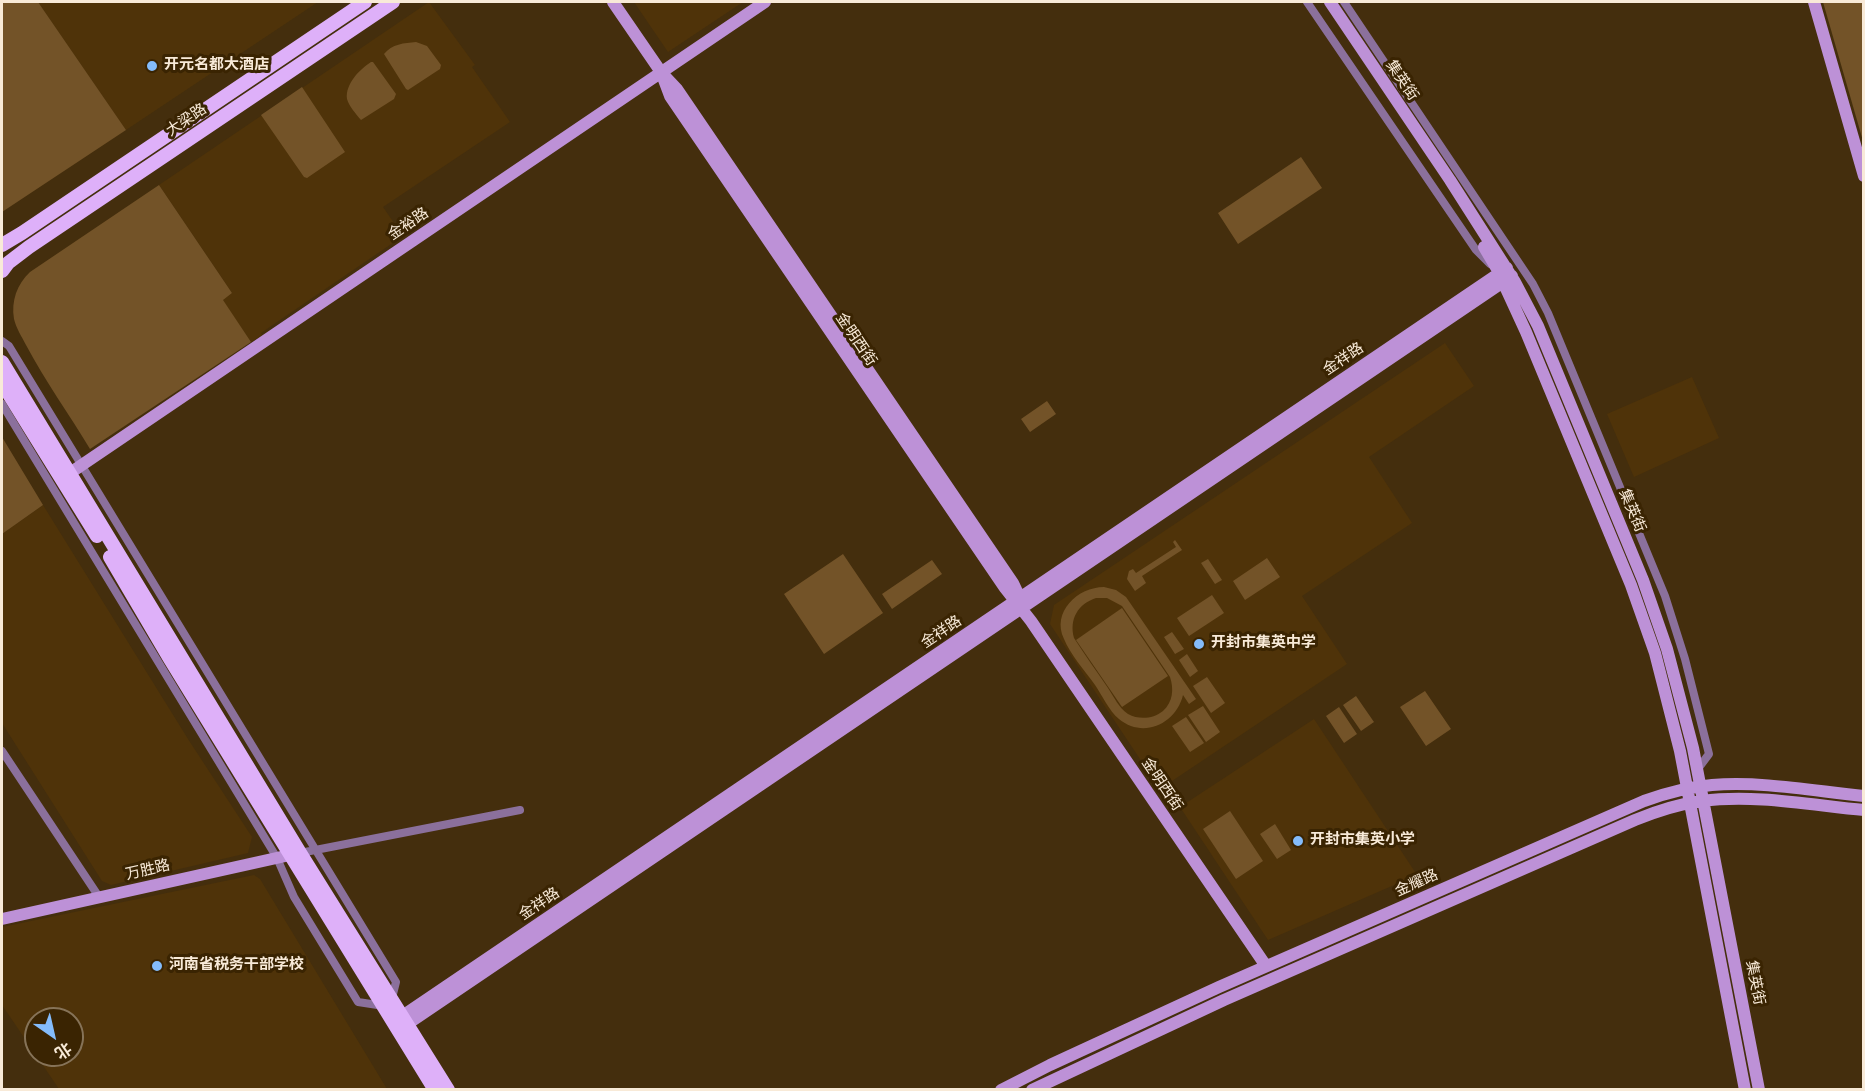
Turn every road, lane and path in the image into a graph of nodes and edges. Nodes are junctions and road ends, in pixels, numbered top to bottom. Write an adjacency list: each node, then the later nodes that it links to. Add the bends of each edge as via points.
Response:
1 (365, 2): 12 (main road, 大梁路)
2 (393, 2): 13 (main road, 大梁路, via 34,243)
3 (613, 2): 10 (street, 金明西街)
4 (765, 2): 10 (street, 金裕路)
5 (1307, 2): 14 (street, via 1476,249)
6 (1320, 2): 14 (street, 集英街)
7 (1330, 2): 14 (street, 集英街, via 1450,180)
8 (1344, 2): 22 (street, via 1533,284 1548,313 1665,596 1709,754)
9 (1814, 2): 11 (street)
10 (661, 72): 19 (street, 金裕路); 20 (street, 金明西街, via 683,98 934,465 1013,583)
11 (1863, 176)
12 (2, 245)
13 (2, 271)
14 (1505, 275): 20 (street, 金祥路); 22 (street, 集英街, via 1538,327 1653,608 1677,681); 23 (street, 集英街, via 1641,612)
15 (2, 341): 19 (street, via 9,346)
16 (2, 362): 19 (main road)
17 (2, 382): 29 (main road)
18 (2, 404): 29 (street)
19 (76, 470): 28 (street); 29 (main road)
20 (1020, 603): 32 (street, 金明西街); 34 (street, 金祥路)
21 (2, 750): 30 (street)
22 (1697, 770): 23 (street, 集英街)
23 (1694, 787): 24 (street, 金耀路, via 1756,785); 25 (street, 集英街); 32 (street, 金耀路, via 1630,807)
24 (1863, 796)
25 (1697, 802): 27 (street, 金耀路, via 1755,800); 38 (street, 金耀路, via 1635,820 1224,1000); 39 (street, 集英街); 40 (street, 集英街)
26 (520, 810): 28 (street)
27 (1863, 810)
28 (317, 850): 29 (street); 33 (street, via 396,982)
29 (289, 855): 30 (street, 万胜路); 33 (main road); 33 (street, via 294,897 358,1002)
30 (99, 897): 31 (street, 万胜路)
31 (2, 919)
32 (1266, 966): 37 (street, 金耀路)
33 (388, 1002): 34 (main road)
34 (401, 1023): 35 (main road); 36 (main road)
35 (435, 1089)
36 (448, 1089)
37 (1001, 1089)
38 (1032, 1089)
39 (1746, 1089)
40 (1759, 1089)

